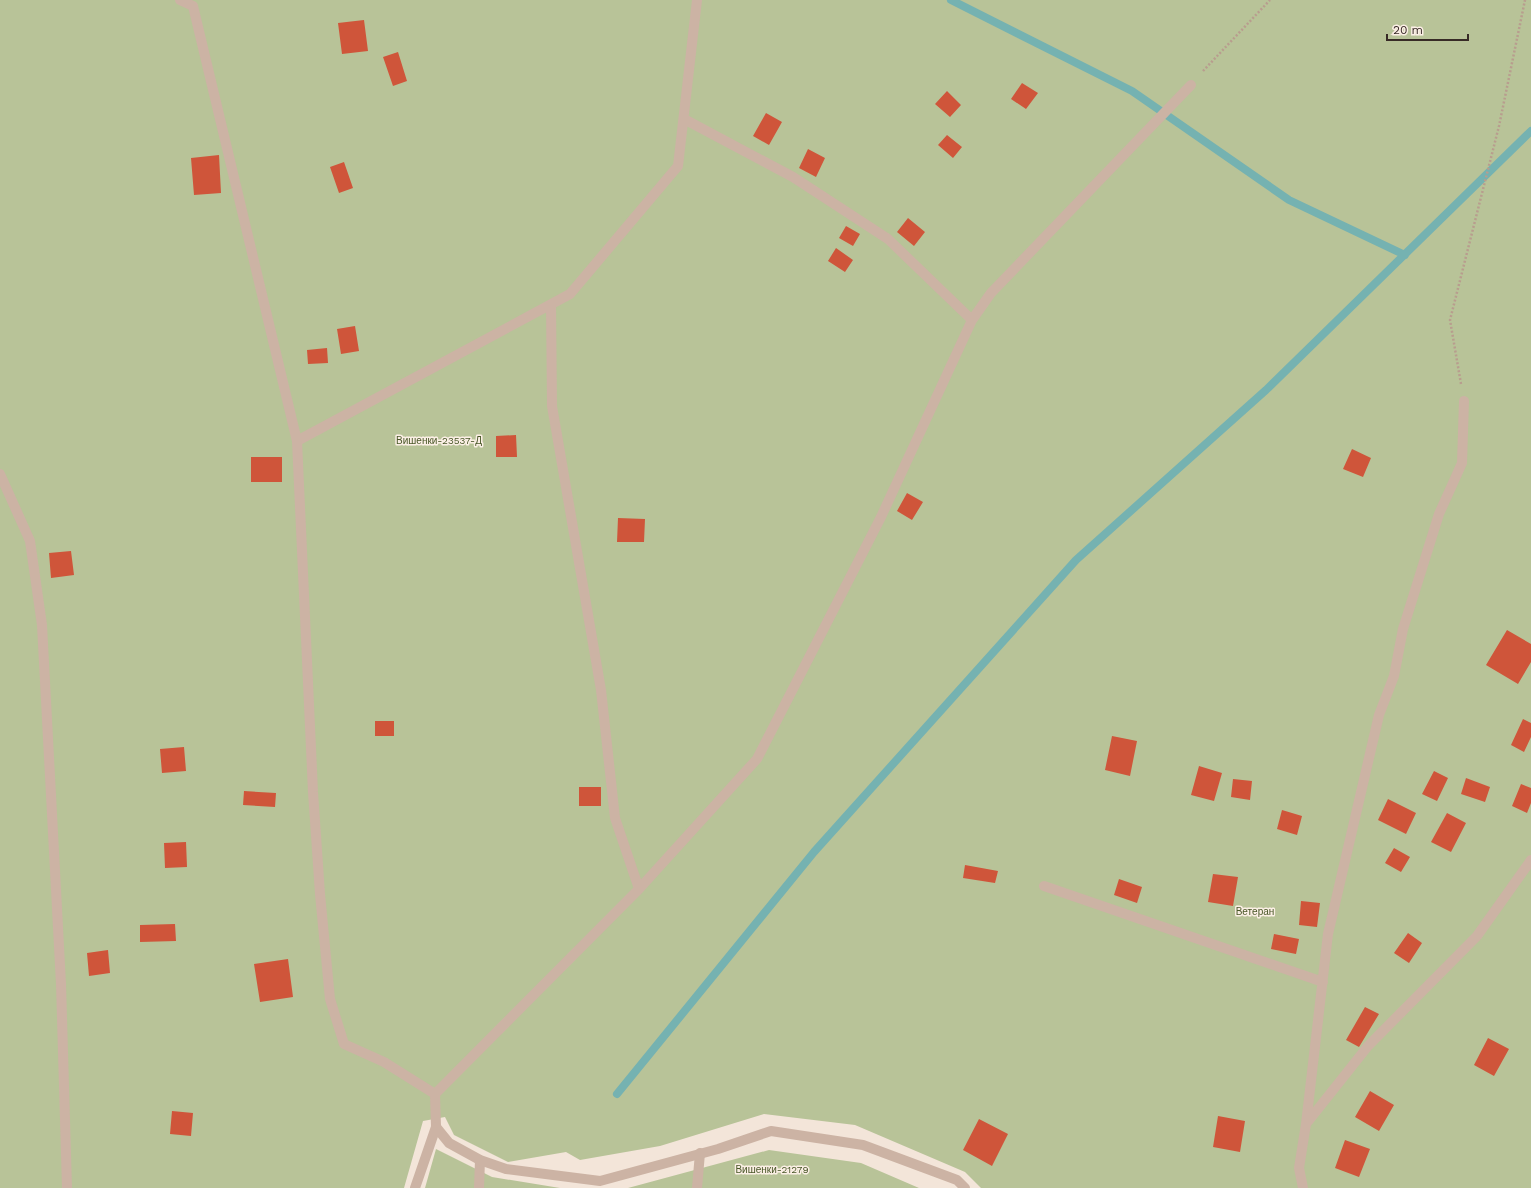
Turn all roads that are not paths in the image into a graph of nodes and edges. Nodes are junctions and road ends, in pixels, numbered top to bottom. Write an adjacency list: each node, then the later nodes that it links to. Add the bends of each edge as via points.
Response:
1 (180, 0): 8 (street, via 193,6)
2 (697, 0): 4 (street)
3 (1191, 85): 6 (street, via 991,293)
4 (684, 119): 5 (street, via 678,166 570,294); 6 (street, via 793,177 888,239)
5 (551, 305): 8 (street); 12 (street, via 552,406 601,690 616,818)
6 (972, 320): 12 (street, via 881,517 757,759)
7 (1464, 401): 13 (street, via 1462,464 1439,514 1403,629 1394,676 1378,715 1328,934)
8 (297, 441): 14 (street, via 313,792 330,999 344,1044 384,1062)
9 (0, 474): 19 (street, via 30,541 42,625 61,984)
10 (1531, 860): 15 (street, via 1477,936 1368,1046)
11 (1044, 886): 13 (street)
12 (639, 888): 14 (street)
13 (1323, 982): 15 (street)
14 (435, 1094): 16 (street)
15 (1306, 1124): 24 (street, via 1299,1168)
16 (436, 1127): 18 (street, via 449,1142); 20 (street)
17 (700, 1153): 18 (street, via 658,1167 600,1181 506,1169); 22 (street); 23 (street, via 771,1131 863,1145 957,1180)
18 (480, 1160): 21 (street)
19 (66, 1188)
20 (415, 1188)
21 (479, 1188)
22 (697, 1188)
23 (965, 1188)
24 (1303, 1188)

